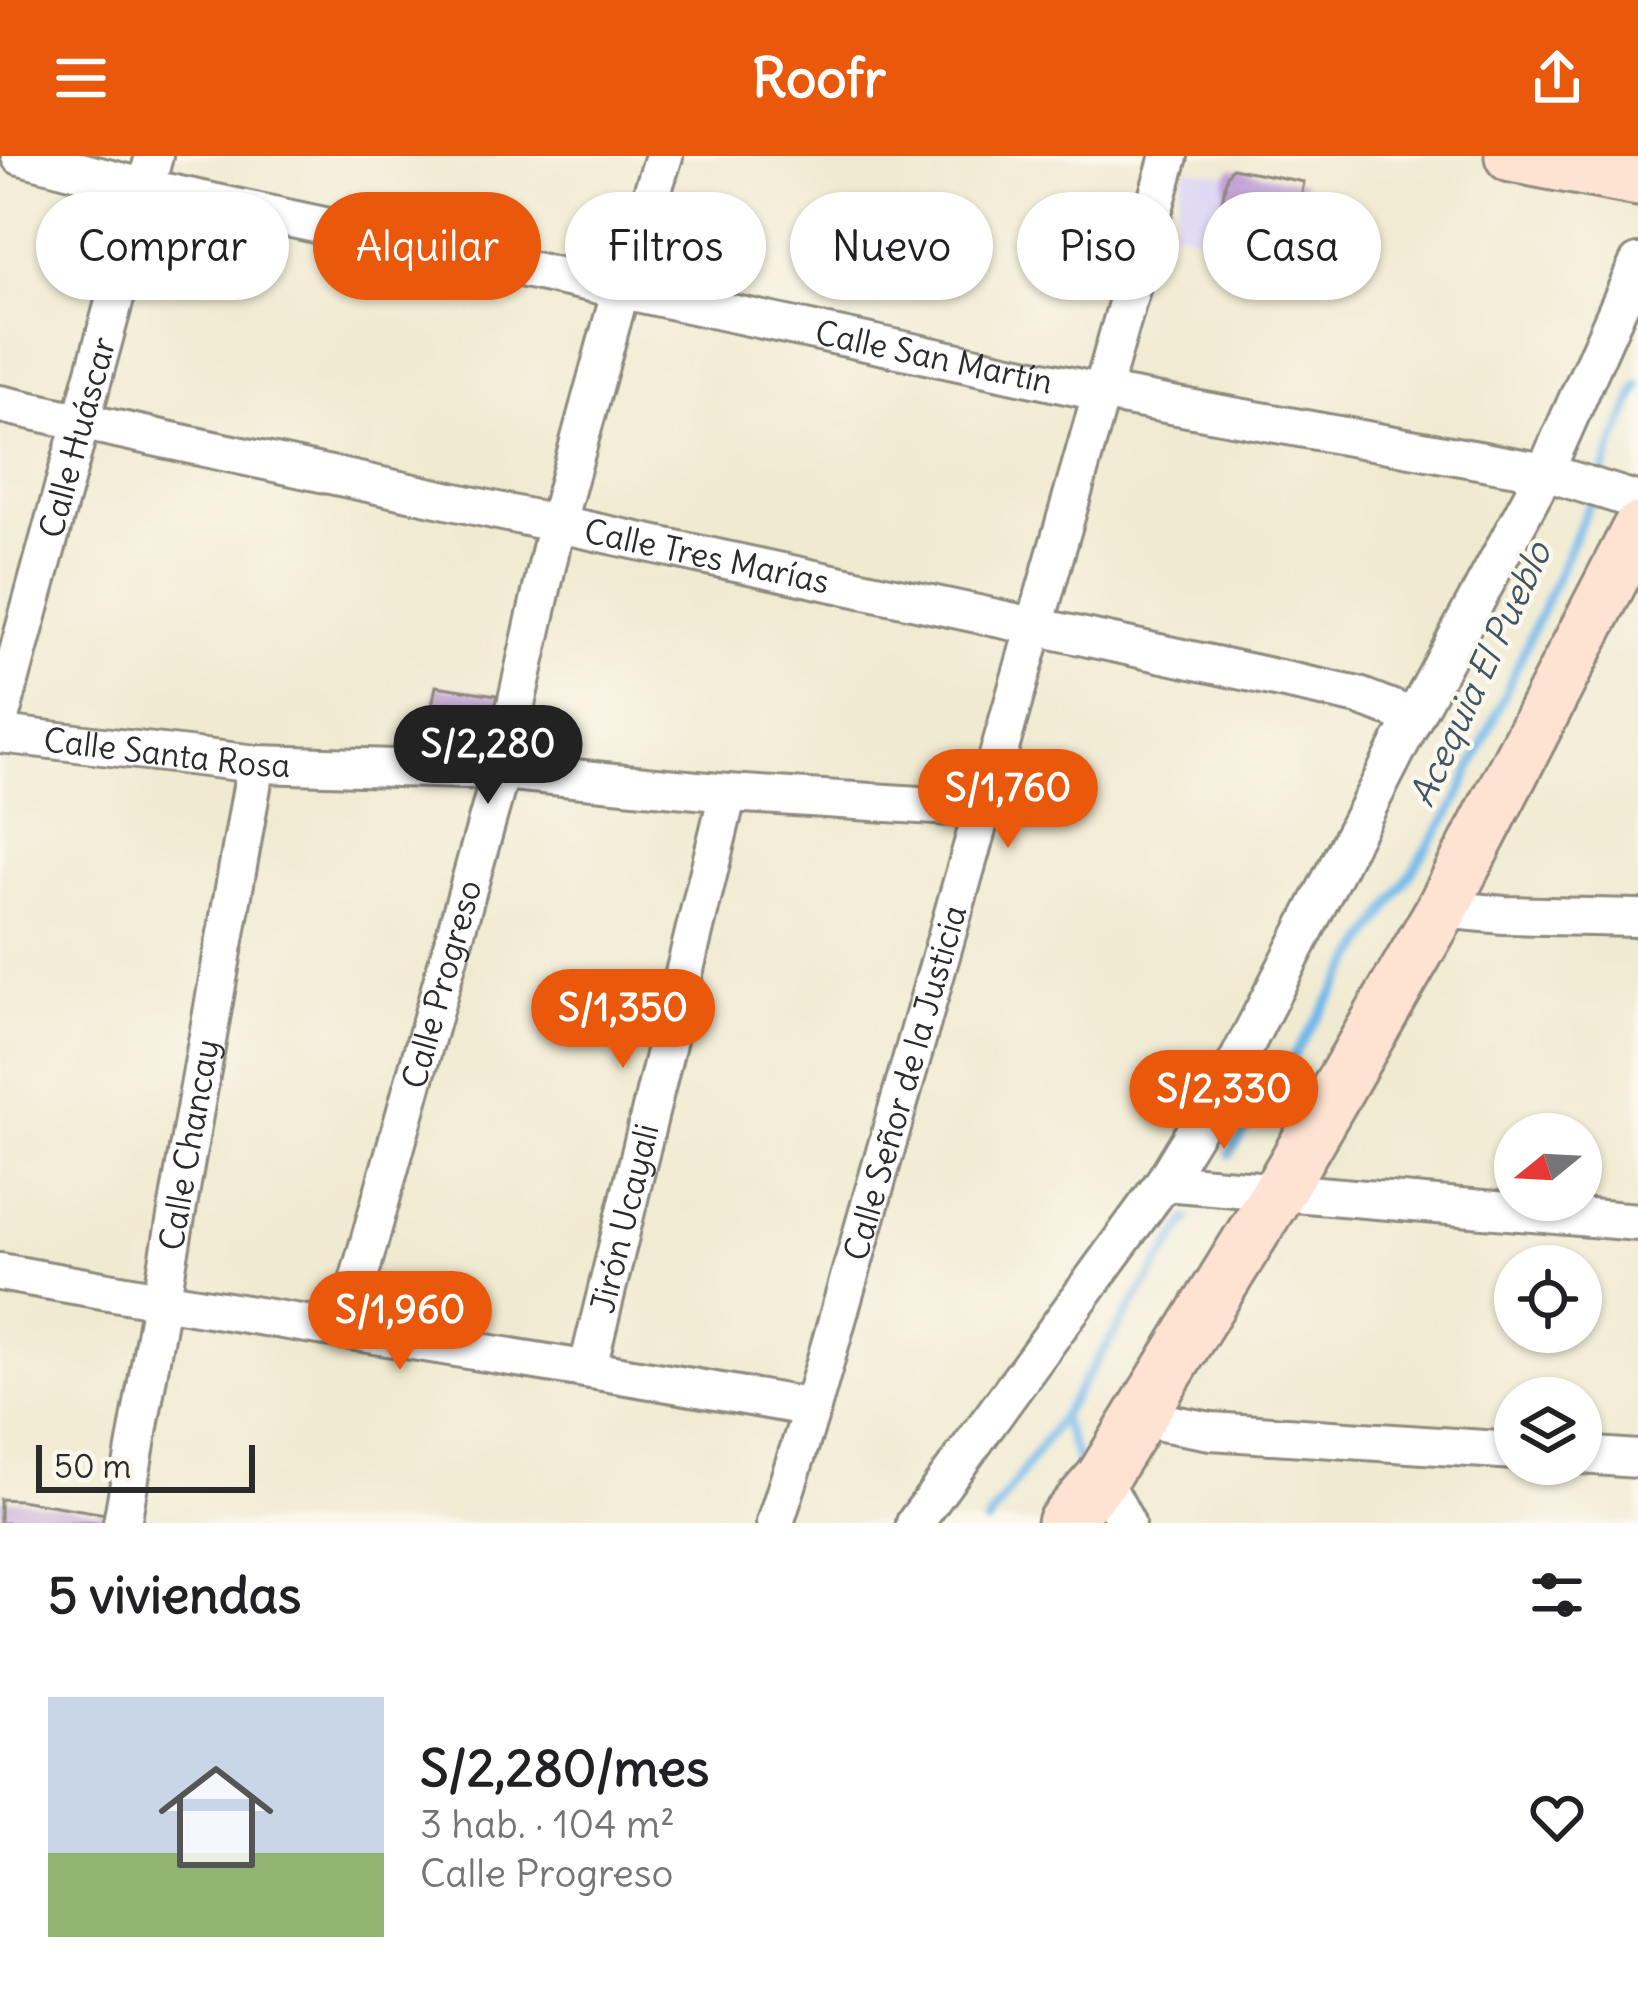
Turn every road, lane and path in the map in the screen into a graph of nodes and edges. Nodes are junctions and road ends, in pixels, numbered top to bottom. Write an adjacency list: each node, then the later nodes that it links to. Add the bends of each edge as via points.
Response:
1 (20, 156): 5 (street, Calle San Martín)
2 (664, 156): 7 (street, Calle Progreso)
3 (1168, 156): 12 (street, Calle Señor de la Justicia)
4 (1511, 156): 6 (street)
5 (150, 172): 9 (street, Calle San Martín); 14 (street, Calle Huáscar)
6 (1638, 180)
7 (652, 192)
8 (1638, 263): 15 (street)
9 (565, 275)
10 (618, 300): 17 (street, Calle Progreso)
11 (672, 300): 12 (street, Calle San Martín)
12 (1099, 392): 15 (street, Calle San Martín); 18 (street, Calle Señor de la Justicia)
13 (0, 404): 14 (street, Calle Tres Marías)
14 (80, 423): 17 (street, Calle Tres Marías); 20 (street, Calle Huáscar)
15 (1561, 478): 16 (street, Calle San Martín); 19 (street)
16 (1634, 510): 26 (street)
17 (556, 526): 18 (street, Calle Tres Marías); 23 (street, Calle Progreso)
18 (1032, 626): 19 (street, Calle Tres Marías, via 1359,696); 25 (street, Calle Señor de la Justicia)
19 (1414, 717): 28 (street, via 1236,1064)
20 (0, 718)
21 (0, 734): 22 (street, Calle Santa Rosa)
22 (256, 764): 23 (street, Calle Santa Rosa); 32 (street, Calle Chancay)
23 (501, 771): 24 (street, Calle Santa Rosa); 33 (street, Calle Progreso)
24 (728, 793): 25 (street, Calle Santa Rosa); 34 (street, Jirón Ucayali)
25 (982, 809): 35 (street, Calle Señor de la Justicia)
26 (1442, 909): 27 (street); 29 (street)
27 (1638, 918)
28 (1164, 1182): 29 (street); 43 (street)
29 (1277, 1194): 30 (street); 36 (street)
30 (1638, 1222)
31 (0, 1273): 32 (street)
32 (161, 1302): 33 (street); 41 (street, Calle Chancay)
33 (345, 1328): 34 (street)
34 (588, 1367): 35 (street)
35 (812, 1408): 42 (street, Calle Señor de la Justicia)
36 (1138, 1418): 37 (street, via 1211,1431); 40 (street)
37 (1494, 1450)
38 (1602, 1457): 39 (street)
39 (1638, 1459)
40 (1102, 1478): 44 (street); 45 (street)
41 (122, 1523)
42 (775, 1523)
43 (915, 1523)
44 (1063, 1523)
45 (1126, 1523)

